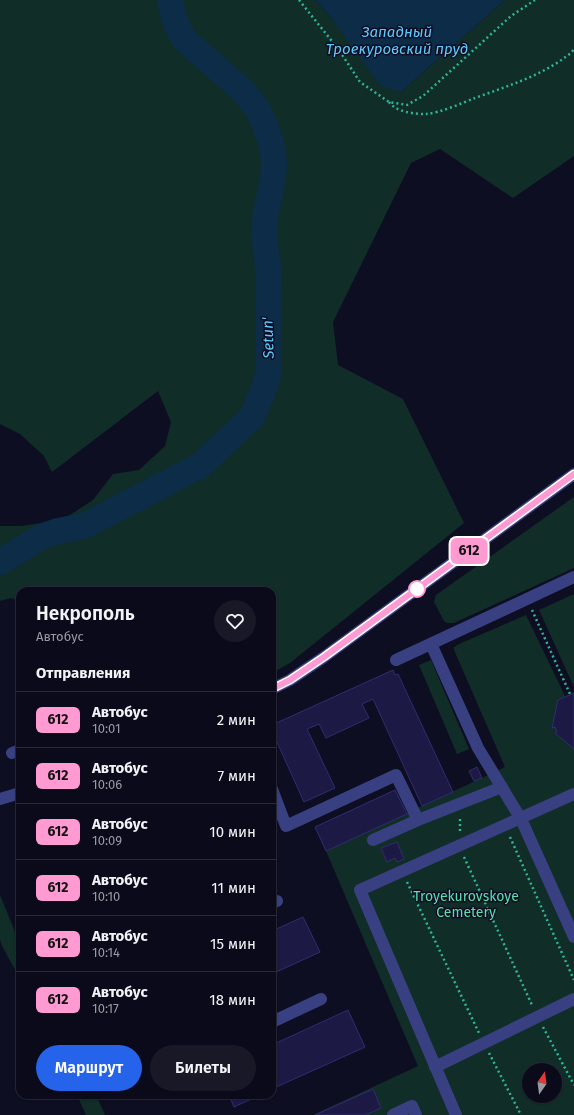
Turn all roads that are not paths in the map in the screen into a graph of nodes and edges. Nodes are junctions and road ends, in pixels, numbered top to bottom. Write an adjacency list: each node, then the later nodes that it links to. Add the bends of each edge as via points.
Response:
1 (574, 474): 5 (street, via 324,657)
2 (574, 577): 3 (street)
3 (431, 644): 4 (street); 6 (street, via 478,748)
4 (396, 660)
5 (276, 687)
6 (502, 787): 12 (street); 13 (street)
7 (574, 794): 12 (street)
8 (16, 795): 9 (street); 11 (street)
9 (0, 799)
10 (276, 800): 13 (street, via 286,826 396,775)
11 (0, 804)
12 (521, 819): 15 (street); 19 (street, via 360,890)
13 (418, 820): 14 (street)
14 (373, 840)
15 (574, 938)
16 (321, 999): 18 (street)
17 (574, 999): 19 (street)
18 (276, 1020)
19 (435, 1066): 22 (street)
20 (393, 1115): 21 (street, via 412,1106)
21 (416, 1115)
22 (456, 1115)

